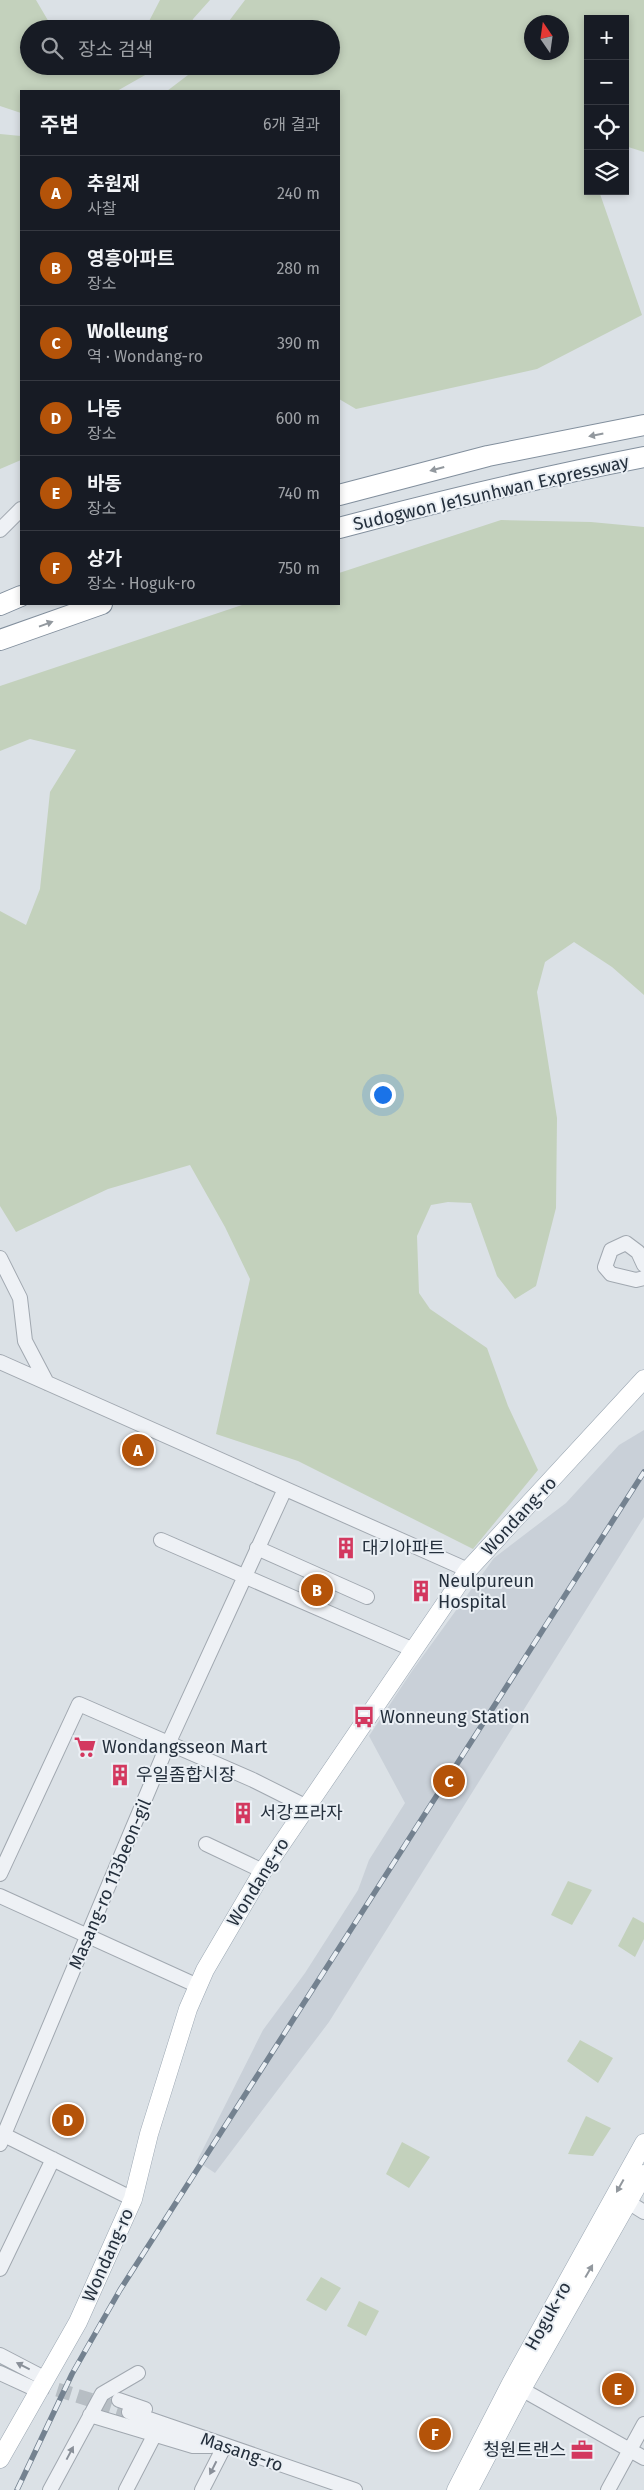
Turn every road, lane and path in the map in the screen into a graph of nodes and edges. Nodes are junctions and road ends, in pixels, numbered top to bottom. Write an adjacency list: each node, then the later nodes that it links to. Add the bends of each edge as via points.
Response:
1 (644, 425): 3 (highway, Sudogwon Je1sunhwan Expressway, one-way to 3, via 488,456)
2 (644, 457): 5 (highway, Sudogwon Je1sunhwan Expressway, via 427,504)
3 (340, 495)
4 (20, 511): 6 (street)
5 (340, 528)
6 (0, 530)
7 (20, 596): 8 (highway)
8 (0, 605)
9 (99, 605): 10 (highway, one-way to 9)
10 (0, 640)
11 (0, 1258): 16 (street, via 20,1298 25,1341)
12 (644, 1265): 13 (street, via 638,1252 626,1243 610,1250 605,1267 611,1274 636,1280)
13 (644, 1278)
14 (0, 1362): 16 (street)
15 (644, 1379): 20 (main road, Wondang-ro)
16 (47, 1383): 17 (street)
17 (284, 1489): 19 (street, Masang-ro 113beon-gil); 20 (street)
18 (161, 1540): 21 (street)
19 (257, 1548): 21 (street, Masang-ro 113beon-gil); 22 (street)
20 (468, 1570): 23 (main road, Wondang-ro)
21 (245, 1575): 23 (street); 24 (street, Masang-ro 113beon-gil)
22 (367, 1597)
23 (414, 1650): 25 (main road, Wondang-ro)
24 (168, 1744): 25 (street, via 253,1780); 28 (street, via 79,1704); 30 (street, Masang-ro 113beon-gil)
25 (307, 1808): 27 (main road, Wondang-ro)
26 (206, 1844): 27 (street)
27 (263, 1871): 31 (main road, Wondang-ro)
28 (0, 1874)
29 (0, 1896): 30 (street)
30 (89, 1936): 31 (street); 32 (street, Masang-ro 113beon-gil)
31 (198, 1986): 36 (main road, Wondang-ro, via 169,2068)
32 (1, 2137): 34 (street)
33 (644, 2143): 43 (main road, Hoguk-ro, one-way to 43)
34 (53, 2159): 36 (street); 39 (street)
35 (644, 2174): 37 (main road, Hoguk-ro)
36 (133, 2200): 42 (main road, Wondang-ro, via 78,2322)
37 (628, 2202): 38 (street); 43 (main road, Hoguk-ro, one-way to 37)
38 (644, 2212)
39 (0, 2269)
40 (0, 2355): 42 (street, one-way to 40)
41 (0, 2373): 42 (street)
42 (42, 2385): 53 (main road, Wondang-ro)
43 (516, 2386): 51 (street); 59 (main road, Hoguk-ro); 60 (main road, Hoguk-ro)
44 (119, 2400): 46 (street, via 138,2373 102,2394); 47 (street); 50 (street, via 199,2429)
45 (129, 2412): 50 (street, Masang-ro)
46 (90, 2415): 47 (street); 55 (street, one-way to 46)
47 (110, 2420): 49 (street)
48 (644, 2424): 51 (street)
49 (155, 2434): 50 (street, via 193,2446); 56 (street)
50 (224, 2446): 54 (street, Masang-ro); 57 (street, one-way to 57)
51 (629, 2451): 52 (street); 61 (street)
52 (644, 2458)
53 (0, 2459)
54 (329, 2486): 58 (street, Masang-ro)
55 (50, 2490)
56 (126, 2490)
57 (202, 2490)
58 (354, 2490)
59 (456, 2490)
60 (470, 2490)
61 (608, 2490)

